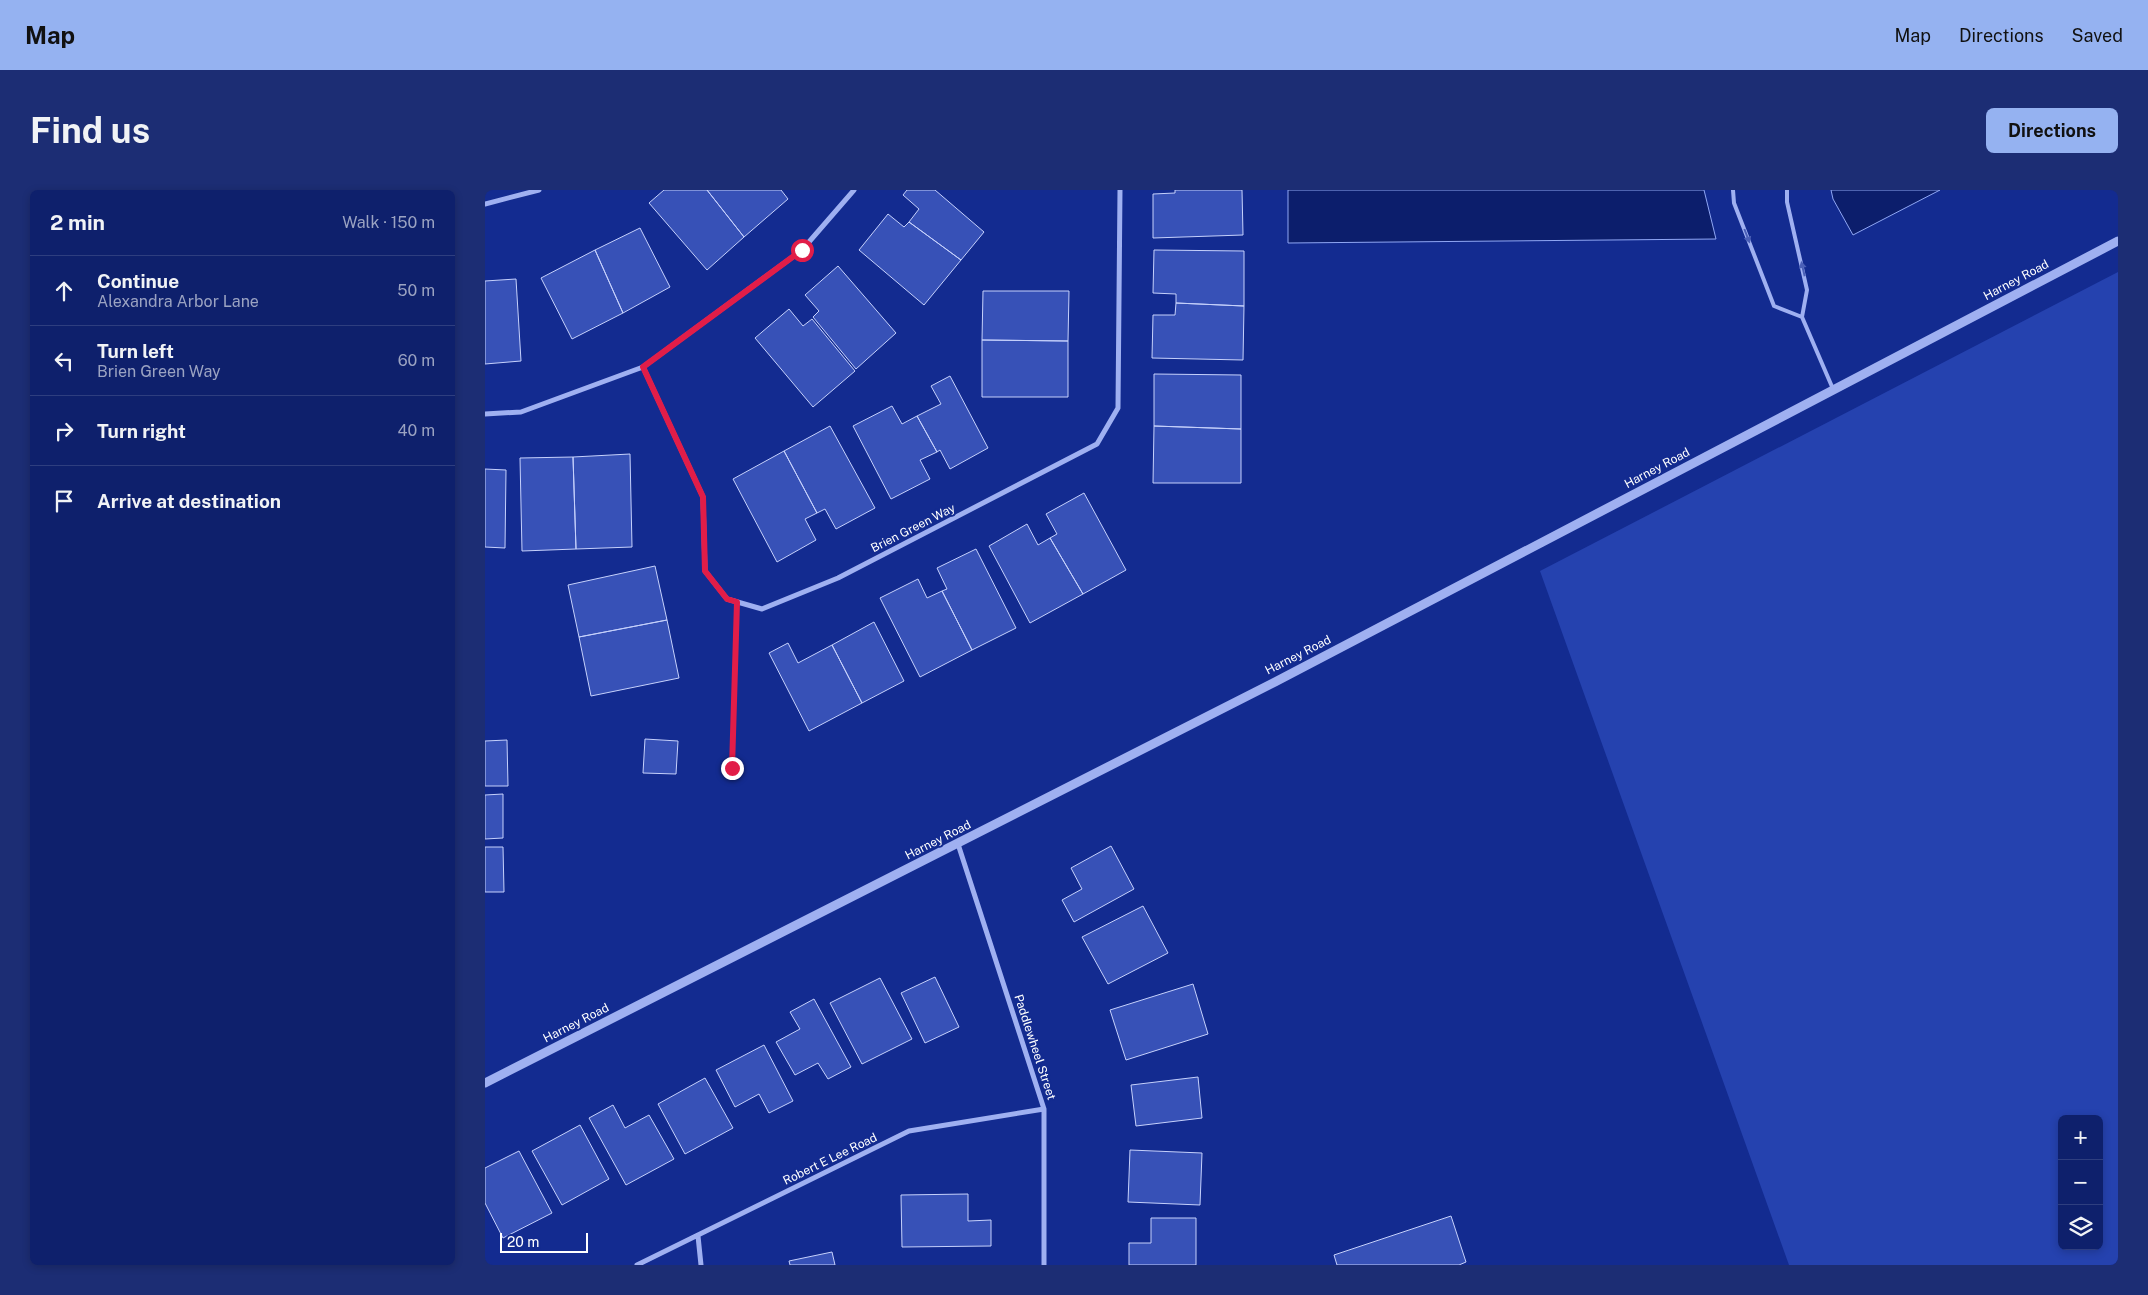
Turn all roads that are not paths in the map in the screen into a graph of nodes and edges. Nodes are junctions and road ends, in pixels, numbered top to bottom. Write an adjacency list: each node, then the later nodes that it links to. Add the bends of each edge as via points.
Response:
1 (539, 190): 6 (street)
2 (854, 190): 9 (street, via 802,250)
3 (1119, 190): 12 (street, Brien Green Way, via 1118,408 1097,444 838,578 762,608)
4 (1733, 190): 8 (lane, one-way to 8, via 1734,203 1774,306)
5 (1787, 190): 8 (lane, one-way to 5, via 1807,290)
6 (485, 204)
7 (2118, 241): 10 (street, Harney Road)
8 (1802, 317): 10 (lane)
9 (643, 367): 11 (street, via 521,412); 12 (street, Brien Green Way, via 703,497 705,571 727,599)
10 (1833, 390): 14 (street, Harney Road)
11 (485, 414)
12 (737, 602): 13 (lane)
13 (732, 768)
14 (958, 844): 15 (street, Harney Road); 16 (street, Paddlewheel Street)
15 (485, 1083)
16 (1044, 1109): 17 (street, Robert E Lee Road, via 909,1131); 20 (street, Paddlewheel Street)
17 (697, 1236): 18 (street, Robert E Lee Road); 19 (street)
18 (637, 1265)
19 (701, 1265)
20 (1044, 1265)

